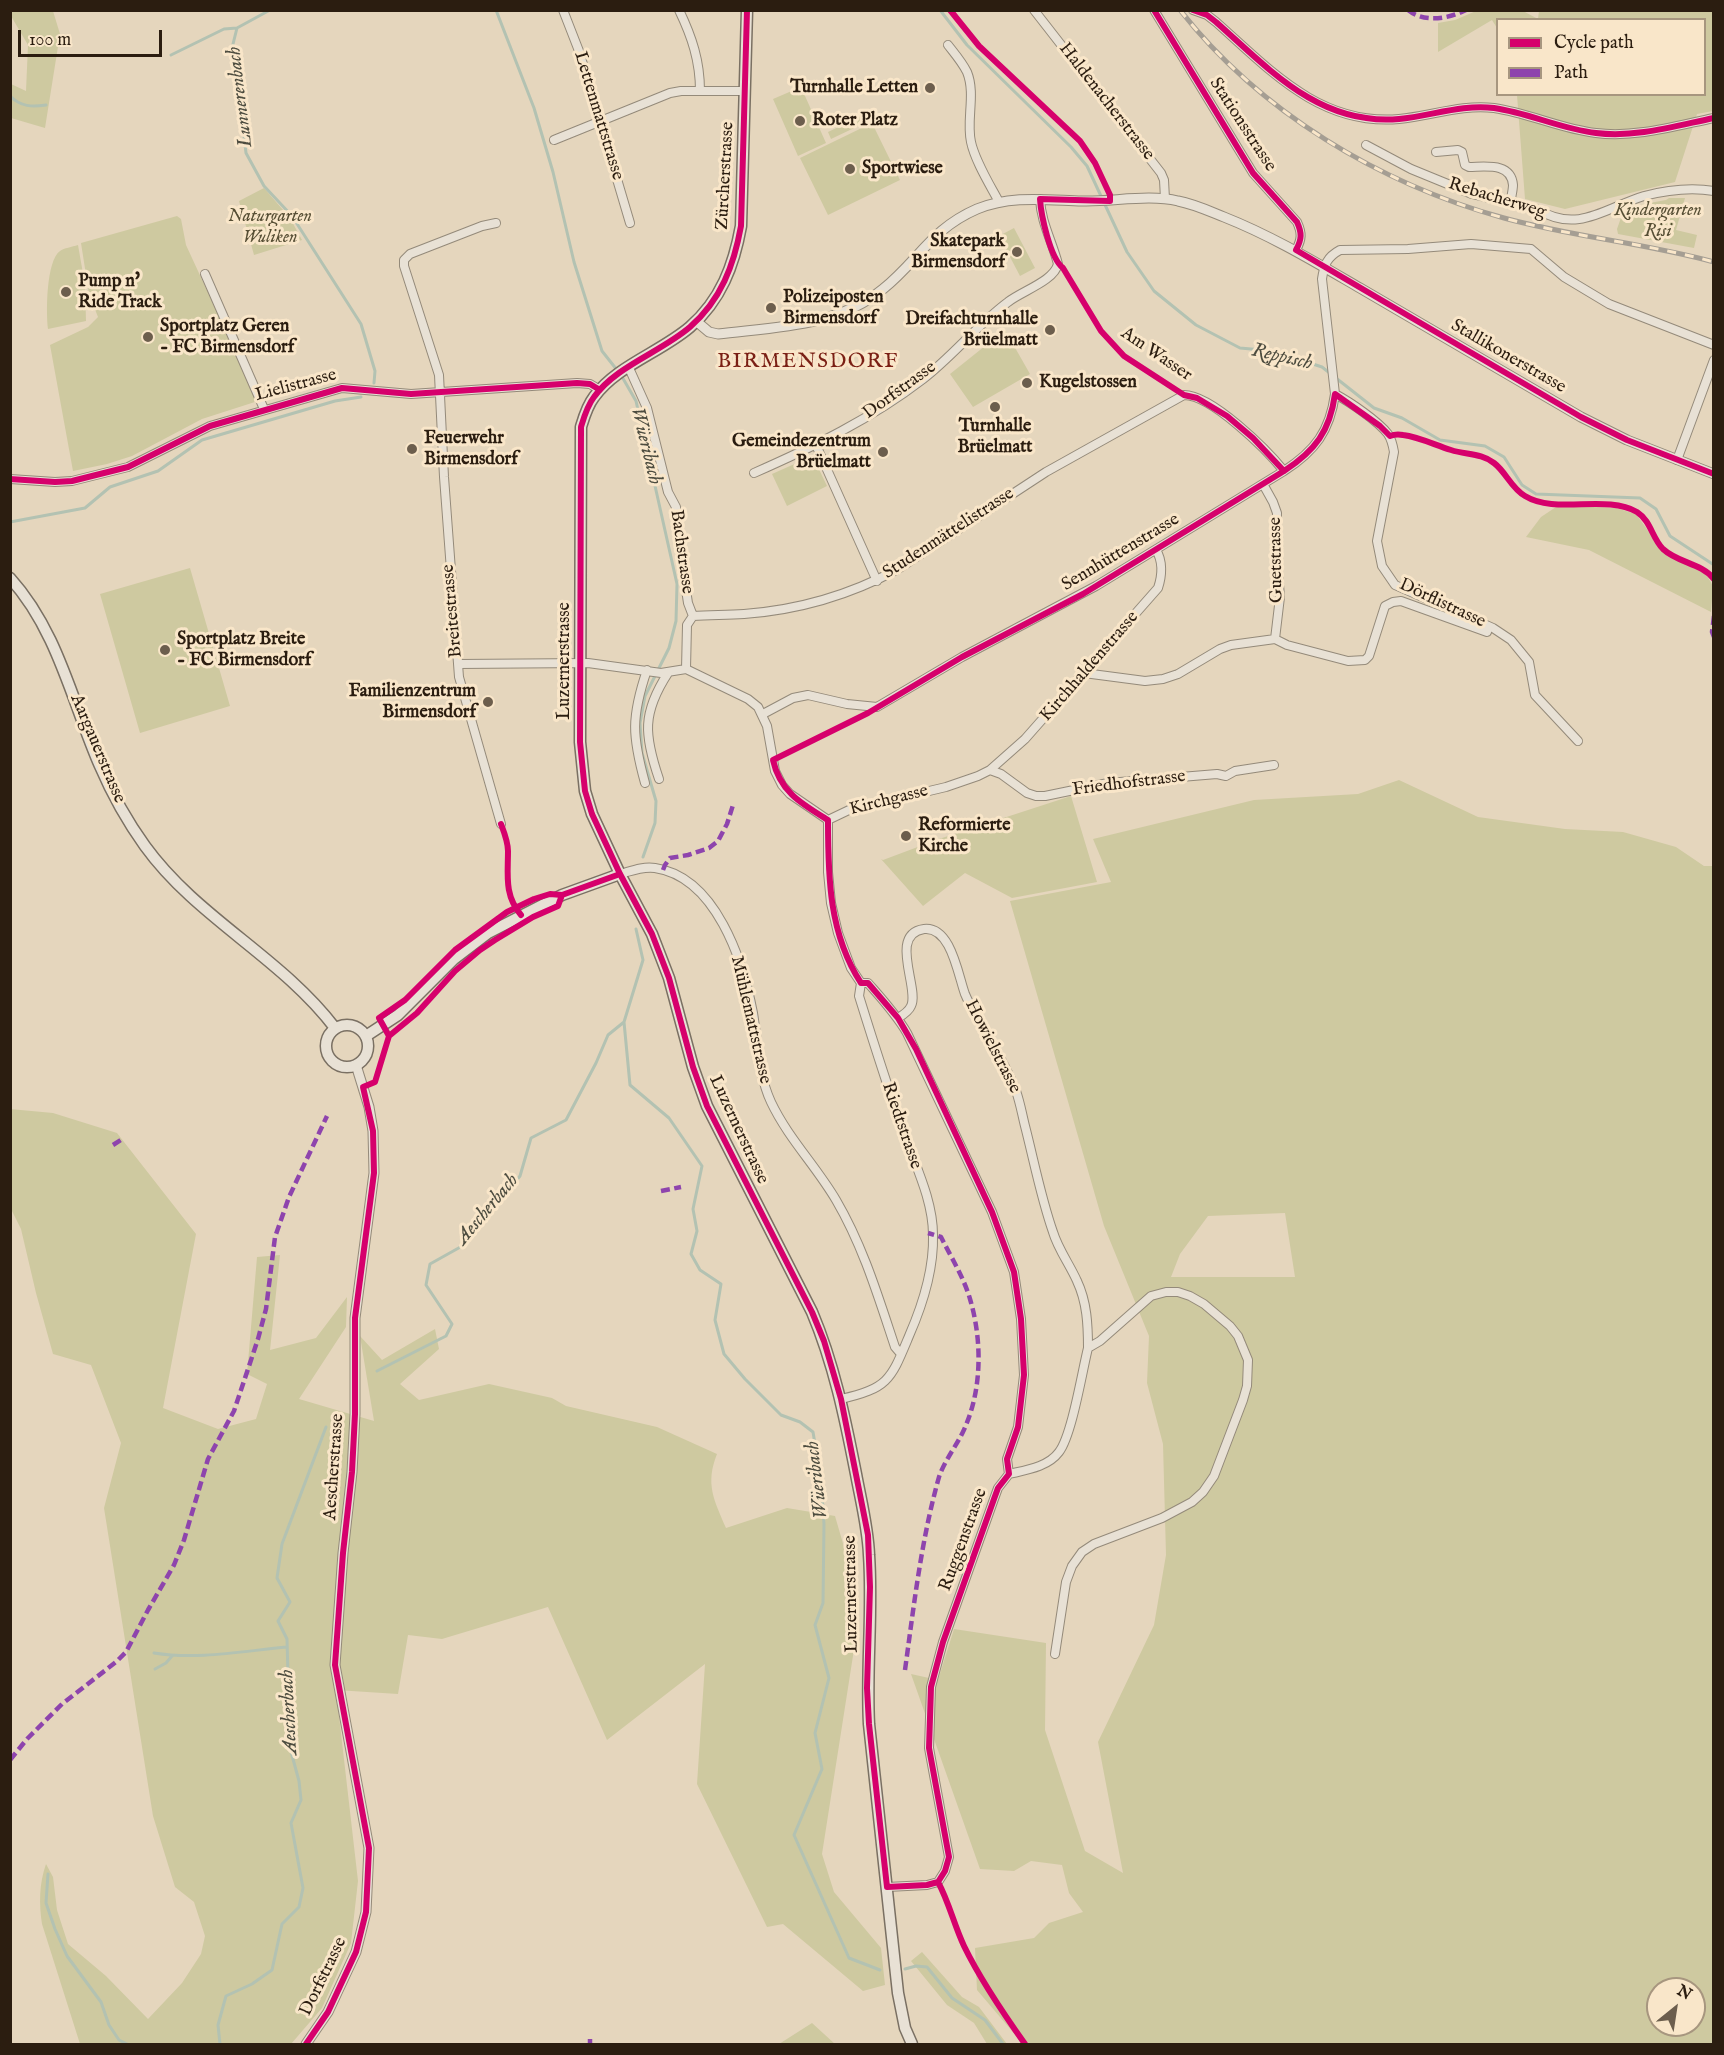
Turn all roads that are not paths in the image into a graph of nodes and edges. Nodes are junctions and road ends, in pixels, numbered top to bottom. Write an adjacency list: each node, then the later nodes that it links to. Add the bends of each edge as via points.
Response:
1 (563, 10): 11 (street, Lettenmattstrasse)
2 (679, 10): 8 (street, via 697,52)
3 (747, 10): 9 (main road, Zürcherstrasse)
4 (1034, 10): 17 (street, Haldenacherstrasse, via 1161,173)
5 (1154, 10): 22 (street, Stationsstrasse, via 1253,173 1297,222 1301,239)
6 (1196, 11): 10 (street, via 1216,22 1296,91 1345,115 1399,119 1466,108 1493,108 1614,135)
7 (948, 45): 18 (street, via 967,73 971,146)
8 (700, 91): 9 (street); 11 (street, via 667,94)
9 (745, 91): 25 (main road, Zürcherstrasse, via 742,202 736,250 726,281)
10 (1713, 118)
11 (600, 123): 12 (street); 21 (street, Lettenmattstrasse)
12 (554, 140)
13 (1366, 145): 19 (street, Rebacherweg, via 1435,179)
14 (1436, 152): 19 (street, via 1458,150 1469,167 1498,167 1509,174 1513,185)
15 (1713, 191): 19 (street, Rebacherweg, via 1665,191 1585,219 1570,220)
16 (1040, 199): 17 (street, Stallikonerstrasse); 18 (street, Stallikonerstrasse); 34 (street, Dorfstrasse, via 1047,236 1058,264 1051,276 1010,300 899,396)
17 (1165, 199): 22 (street, Stallikonerstrasse, via 1196,205)
18 (999, 202): 25 (street, Stallikonerstrasse, via 947,225 882,290 849,310 810,322 718,334)
19 (1510, 204)
20 (496, 223): 30 (street, Breitestrasse, via 410,254 404,260 439,375)
21 (630, 223)
22 (1296, 250): 23 (street, Stallikonerstrasse)
23 (1323, 267): 26 (street, via 1331,255 1350,249 1471,244 1531,249 1564,277 1609,304); 31 (street, Sennhüttenstrasse); 35 (street, Stallikonerstrasse, via 1581,417)
24 (205, 274): 33 (street)
25 (696, 321): 28 (main road, Zürcherstrasse)
26 (1713, 345)
27 (1713, 360): 35 (street)
28 (621, 372): 29 (main road, Zürcherstrasse); 44 (street, Bachstrasse, via 647,408 668,492 676,507)
29 (600, 390): 30 (street, Lielistrasse, via 577,383); 47 (main road, Luzernerstrasse, via 587,410 579,439)
30 (440, 393): 33 (street, Lielistrasse, via 399,395 342,388); 48 (street, Breitestrasse)
31 (1335, 394): 36 (street, Sennhüttenstrasse, via 1330,419 1318,442); 53 (street, Dörflistrasse, via 1380,426 1393,445 1377,541 1382,566 1395,585 1493,628 1511,640 1529,663 1535,695)
32 (1184, 395): 36 (street, Am Wasser, via 1197,398 1227,416); 43 (street, Studenmättelistrasse, via 1046,472)
33 (264, 410): 39 (street, Lielistrasse, via 210,426 128,467 72,481)
34 (816, 445): 37 (street, Dorfstrasse); 43 (street)
35 (1677, 459): 38 (street, Stallikonerstrasse)
36 (1284, 471): 40 (street, Sennhüttenstrasse)
37 (754, 473)
38 (1713, 474)
39 (10, 479)
40 (1263, 484): 41 (street, Sennhüttenstrasse); 46 (street, Guetstrasse, via 1277,513 1280,597)
41 (1156, 549): 51 (street, Kirchhaldenstrasse, via 1161,569 1158,588); 52 (street, Sennhüttenstrasse, via 1090,590 877,707 808,694)
42 (10, 578): 63 (main road, Aargauerstrasse, via 48,634 114,796 145,846 185,892 299,987)
43 (877, 581): 44 (street, Studenmättelistrasse, via 797,607)
44 (693, 616): 49 (street, Bachstrasse, via 687,625)
45 (1487, 632): 46 (street, via 1401,601 1385,606 1365,660 1348,661)
46 (1275, 639): 51 (street, via 1231,645 1163,679 1144,681)
47 (580, 663): 48 (street); 50 (street); 60 (main road, Luzernerstrasse, via 580,742 585,790)
48 (458, 664): 59 (street, Breitestrasse)
49 (686, 669): 50 (street); 52 (street, via 754,702)
50 (657, 672): 56 (street, via 648,725 651,755); 57 (street, via 639,693 634,730)
51 (1084, 673): 55 (street, Kirchhaldenstrasse, via 1025,739)
52 (763, 714): 58 (street, Kirchgasse, via 775,771 782,785)
53 (1578, 741)
54 (1274, 765): 55 (street, Friedhofstrasse, via 1226,776 1108,783 1045,796 1027,793)
55 (990, 770): 58 (street, Kirchgasse, via 946,787 849,810)
56 (659, 779)
57 (645, 783)
58 (828, 820): 61 (street, Riedtstrasse, via 831,903 851,968)
59 (501, 824)
60 (620, 874): 64 (main road, via 562,895 482,936 398,1015); 67 (street, Mühlemattstrasse, via 645,868 663,870 690,882 708,900 734,948 753,1014 761,1073 770,1099 784,1128 835,1198 852,1230 869,1267 895,1347); 68 (main road, Luzernerstrasse, via 652,934 669,978 707,1106 812,1312)
61 (861, 983): 62 (street, Ruggenstrasse, via 868,983); 67 (street, Riedtstrasse, via 859,996 930,1207 933,1234 924,1293)
62 (898, 1018): 66 (street, Howielstrasse, via 911,1008 913,1000 906,957 908,942 923,929 931,930 948,944 966,995 1016,1091 1053,1234 1078,1284 1088,1317); 69 (street, Ruggenstrasse, via 992,1212 1014,1272 1024,1375 1018,1426 1007,1459)
63 (335, 1028): 64 (main road, via 352,1025); 65 (main road, via 325,1042 329,1059 339,1066)
64 (366, 1036): 65 (main road, via 367,1053)
65 (356, 1065): 71 (street, Aescherstrasse, via 369,1107 374,1173 355,1318 352,1472 335,1665)
66 (1088, 1348): 69 (street, via 1059,1452 1048,1462); 70 (street, via 1151,1296 1178,1292 1204,1304 1238,1336 1248,1360 1247,1386 1214,1476 1203,1492 1162,1518 1082,1552 1066,1582)
67 (901, 1354): 68 (street, Riedtstrasse, via 890,1377 877,1388)
68 (841, 1399): 72 (main road, Luzernerstrasse, via 868,1535 869,1724)
69 (1009, 1474): 72 (street, Ruggenstrasse, via 998,1488 943,1642 931,1688 929,1748 947,1840 949,1857 945,1872 938,1882 927,1885)
70 (1055, 1654)
71 (369, 1848): 73 (street, Dorfstrasse, via 366,1912 356,1952 328,2012)
72 (887, 1887): 74 (main road, Luzernerstrasse, via 898,1993)
73 (306, 2044)
74 (912, 2044)

